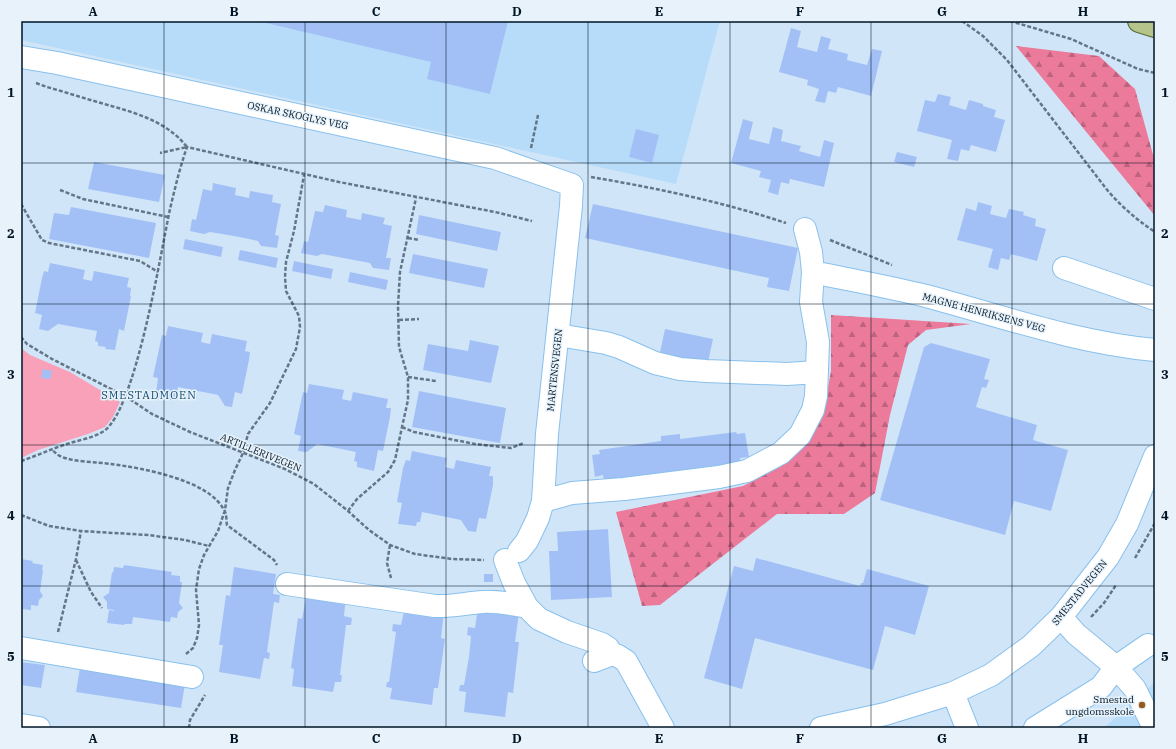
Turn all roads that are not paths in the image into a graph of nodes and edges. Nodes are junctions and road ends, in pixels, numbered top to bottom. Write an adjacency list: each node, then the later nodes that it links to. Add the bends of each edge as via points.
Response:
1 (1139, 21): 2 (main road)
2 (1155, 26)
3 (21, 57): 4 (street, OSKAR SKOGLYS VEG, via 495,158)
4 (572, 185): 9 (street, MARTENSVEGEN)
5 (805, 229): 7 (street)
6 (1064, 268): 8 (street)
7 (813, 272): 10 (street, MAGNE HENRIKSENS VEG, via 924,296 1077,337); 11 (street, via 811,302 818,342)
8 (1155, 299)
9 (558, 335): 11 (street, via 619,347 655,364 680,369 787,374); 13 (street, MARTENSVEGEN, via 547,434)
10 (1155, 350)
11 (817, 372): 13 (street, via 813,410 800,435 781,453 759,466 719,477 572,494)
12 (1155, 456): 16 (street, SMESTADVEGEN, via 1128,524 1108,557)
13 (543, 501): 15 (street, MARTENSVEGEN, via 527,541 512,555 514,583)
14 (287, 584): 15 (street, via 435,606 483,602)
15 (527, 607): 25 (street, via 539,619 608,648 603,658 618,656 626,661)
16 (1061, 617): 19 (street, via 1076,634); 22 (street, SMESTADVEGEN, via 1031,646 991,675)
17 (1148, 645): 19 (street)
18 (21, 648): 20 (street)
19 (1116, 667): 21 (street); 28 (street, via 1101,687)
20 (192, 677)
21 (1145, 691): 29 (street)
22 (953, 693): 26 (street, SMESTADVEGEN, via 885,714); 27 (street)
23 (21, 725): 24 (street)
24 (39, 728)
25 (662, 728)
26 (821, 728)
27 (967, 728)
28 (1035, 728)
29 (1154, 728)

